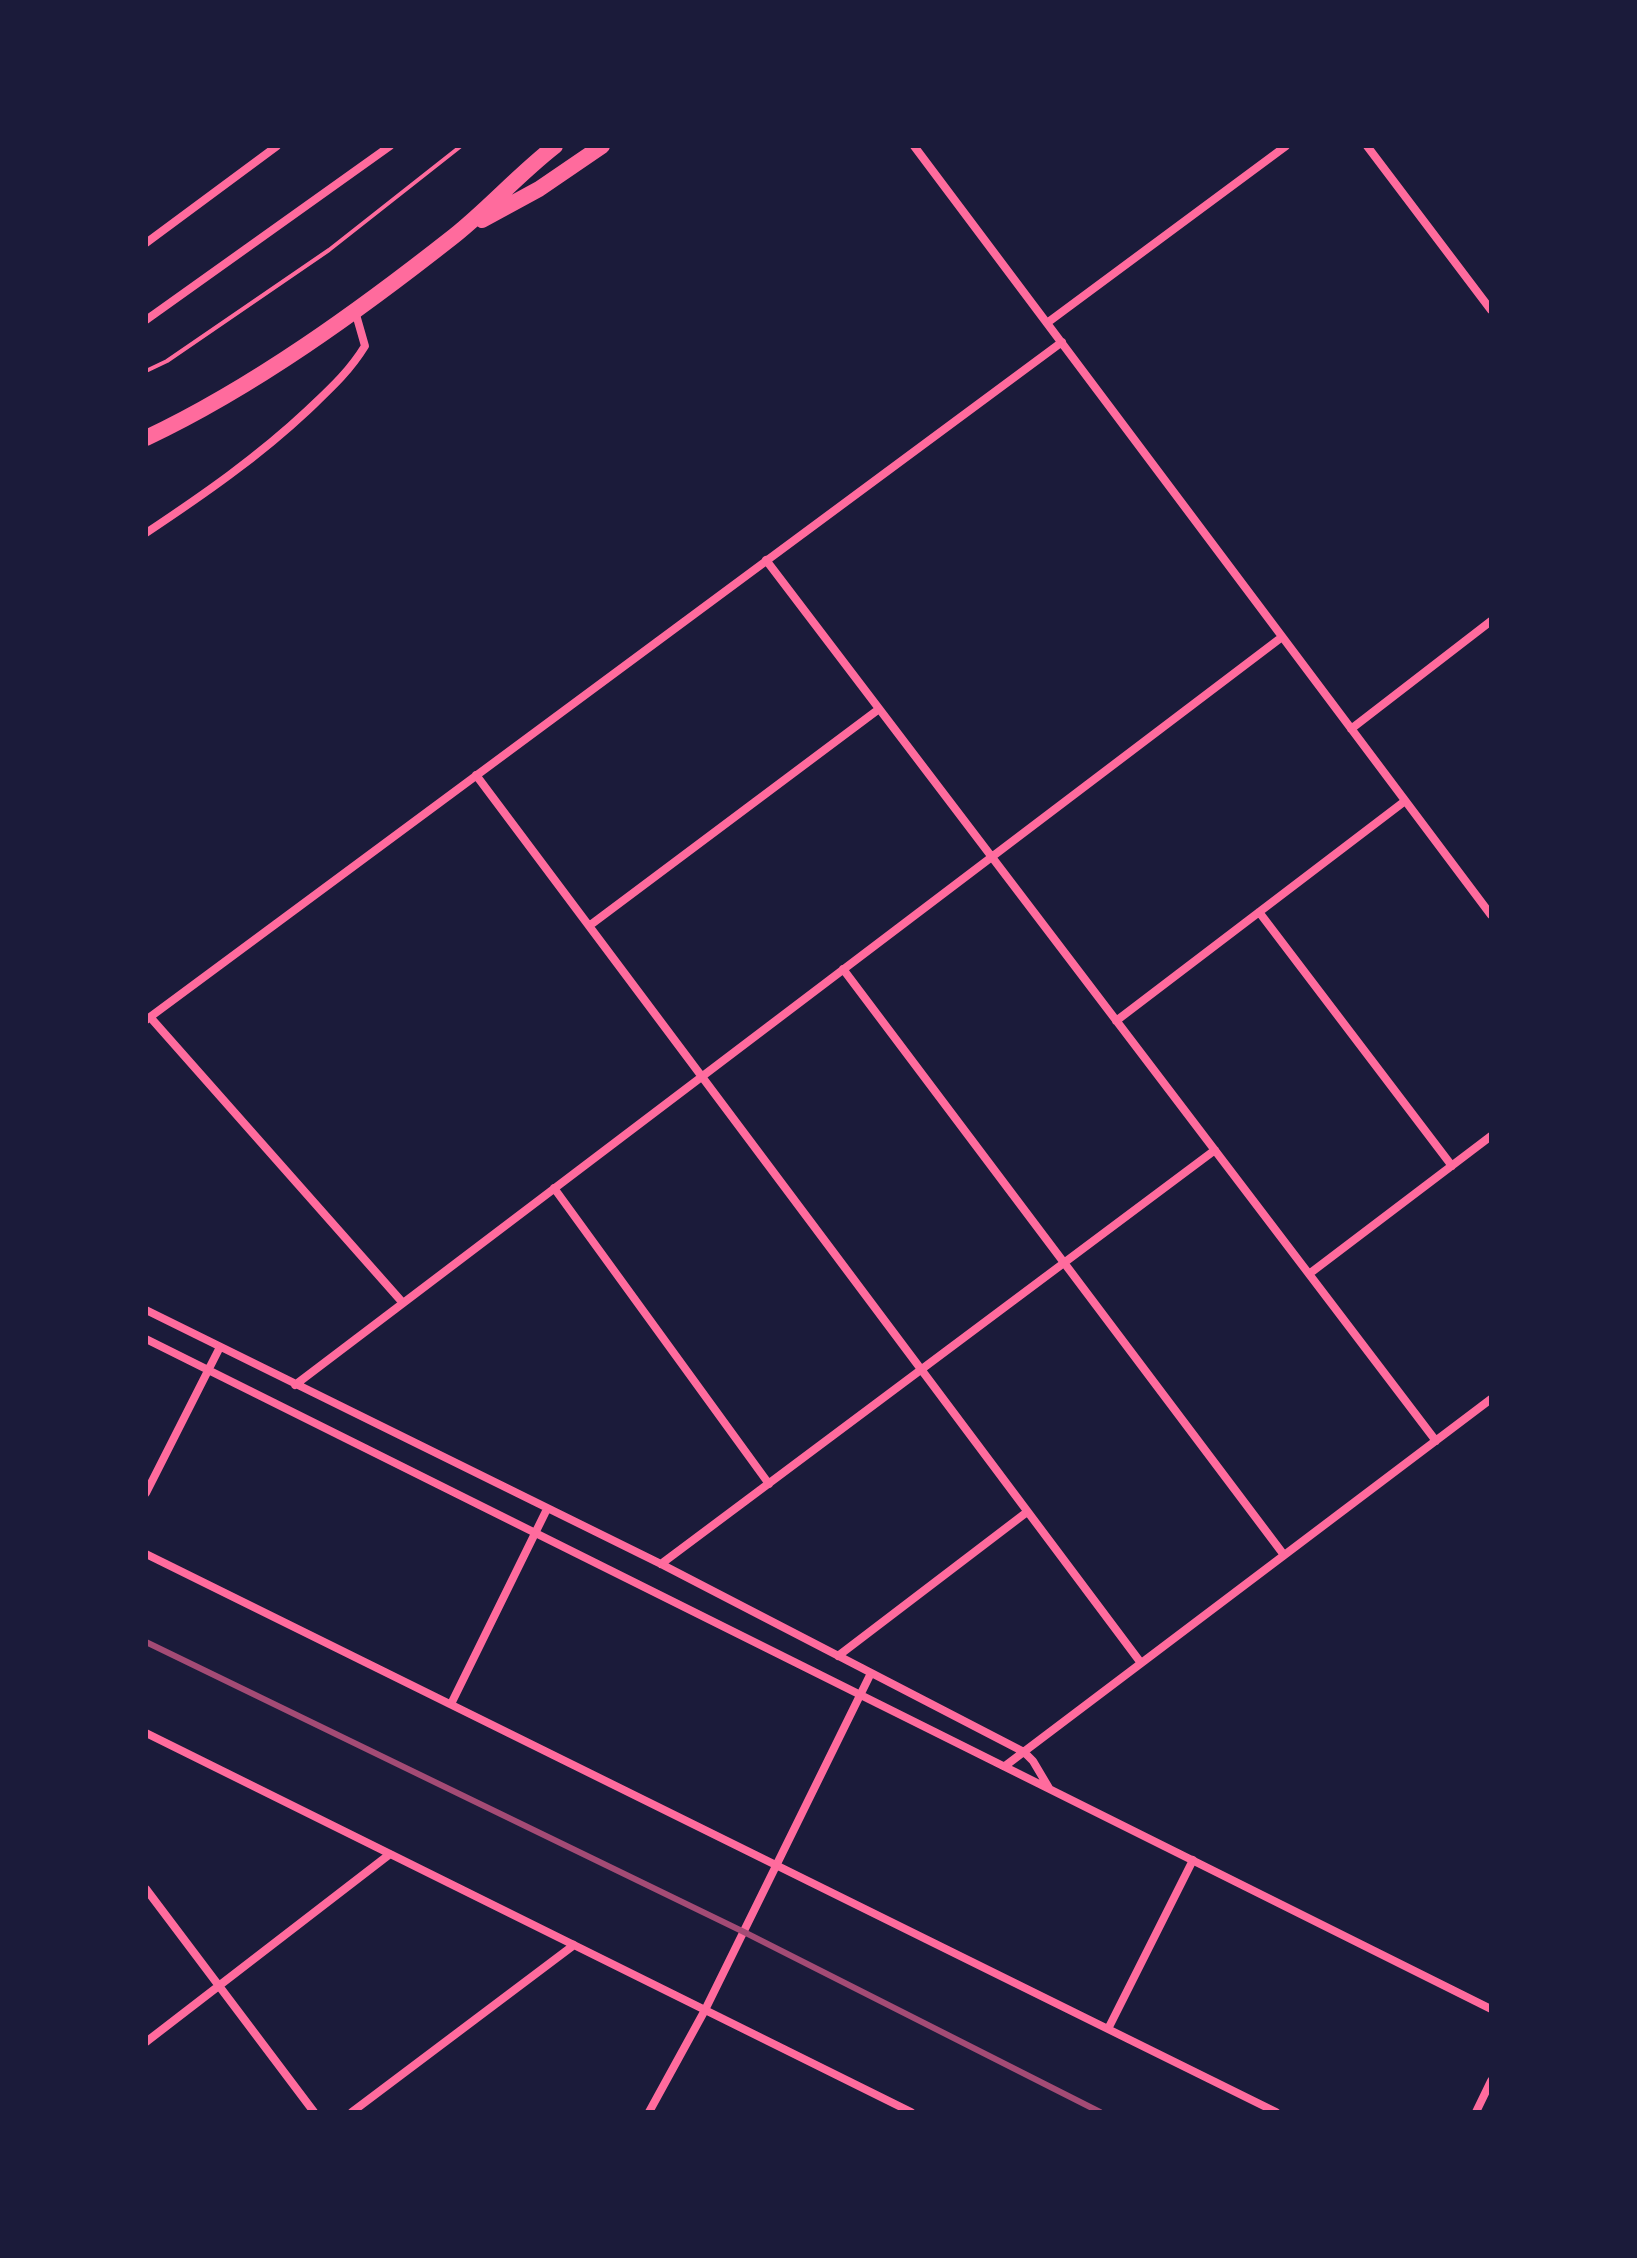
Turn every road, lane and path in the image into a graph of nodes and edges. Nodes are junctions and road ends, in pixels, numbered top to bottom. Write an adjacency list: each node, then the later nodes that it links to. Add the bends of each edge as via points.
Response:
1 (277, 146): 10 (street)
2 (390, 146): 13 (street)
3 (461, 146): 16 (path, via 329,250)
4 (555, 146): 9 (main road)
5 (602, 146): 9 (main road)
6 (914, 146): 14 (street)
7 (1286, 146): 14 (street)
8 (1367, 146): 12 (street)
9 (456, 235): 11 (main road)
10 (146, 243)
11 (355, 309): 17 (main road, via 228,395); 18 (street, via 365,346 349,372 269,446)
12 (1491, 310)
13 (146, 320)
14 (1047, 323): 15 (street)
15 (1062, 342): 19 (street); 21 (street)
16 (146, 371)
17 (146, 438)
18 (146, 533)
19 (766, 560): 22 (street); 24 (street)
20 (1491, 621): 23 (street)
21 (1282, 637): 23 (street); 26 (street)
22 (879, 709): 26 (street); 29 (street)
23 (1351, 729): 25 (street)
24 (476, 775): 29 (street); 31 (street)
25 (1405, 801): 27 (street); 28 (street)
26 (992, 857): 30 (street); 32 (street)
27 (1259, 912): 32 (street); 36 (street)
28 (1491, 915)
29 (589, 926): 33 (street)
30 (843, 969): 33 (street); 38 (street)
31 (148, 1018): 40 (street)
32 (1116, 1021): 35 (street)
33 (702, 1076): 37 (street); 45 (street)
34 (1491, 1136): 36 (street)
35 (1215, 1150): 38 (street); 39 (street)
36 (1452, 1166): 39 (street)
37 (554, 1188): 40 (street); 49 (street)
38 (1064, 1263): 45 (street); 55 (street)
39 (1309, 1274): 48 (street)
40 (403, 1303): 46 (street)
41 (146, 1310): 43 (street)
42 (146, 1339): 44 (street)
43 (220, 1347): 44 (street); 46 (street)
44 (208, 1370): 50 (street); 53 (street)
45 (921, 1370): 49 (street); 52 (street)
46 (295, 1385): 51 (street)
47 (1491, 1399): 48 (street)
48 (1436, 1441): 55 (street)
49 (769, 1484): 56 (street)
50 (146, 1493)
51 (547, 1509): 53 (street); 56 (street)
52 (1027, 1512): 57 (street); 58 (street)
53 (535, 1533): 60 (street); 61 (street)
54 (146, 1554): 61 (street)
55 (1284, 1555): 58 (street)
56 (661, 1564): 57 (street)
57 (838, 1656): 59 (street)
58 (1141, 1663): 63 (street)
59 (871, 1673): 60 (street); 63 (street)
60 (861, 1694): 64 (street); 68 (street)
61 (451, 1704): 68 (street)
62 (146, 1733): 66 (street)
63 (1024, 1752): 64 (street); 65 (street)
64 (1005, 1766): 65 (street)
65 (1049, 1788): 67 (street)
66 (390, 1854): 70 (street); 71 (street)
67 (1193, 1860): 72 (street); 74 (street)
68 (777, 1865): 73 (street); 74 (street)
69 (146, 1889): 71 (street)
70 (574, 1945): 73 (street); 78 (street)
71 (219, 1986): 75 (street); 77 (street)
72 (1491, 2009)
73 (705, 2010): 79 (street); 80 (street)
74 (1108, 2029): 81 (street)
75 (146, 2042)
76 (1491, 2081): 82 (street)
77 (314, 2112)
78 (352, 2112)
79 (649, 2112)
80 (911, 2112)
81 (1276, 2112)
82 (1476, 2112)

